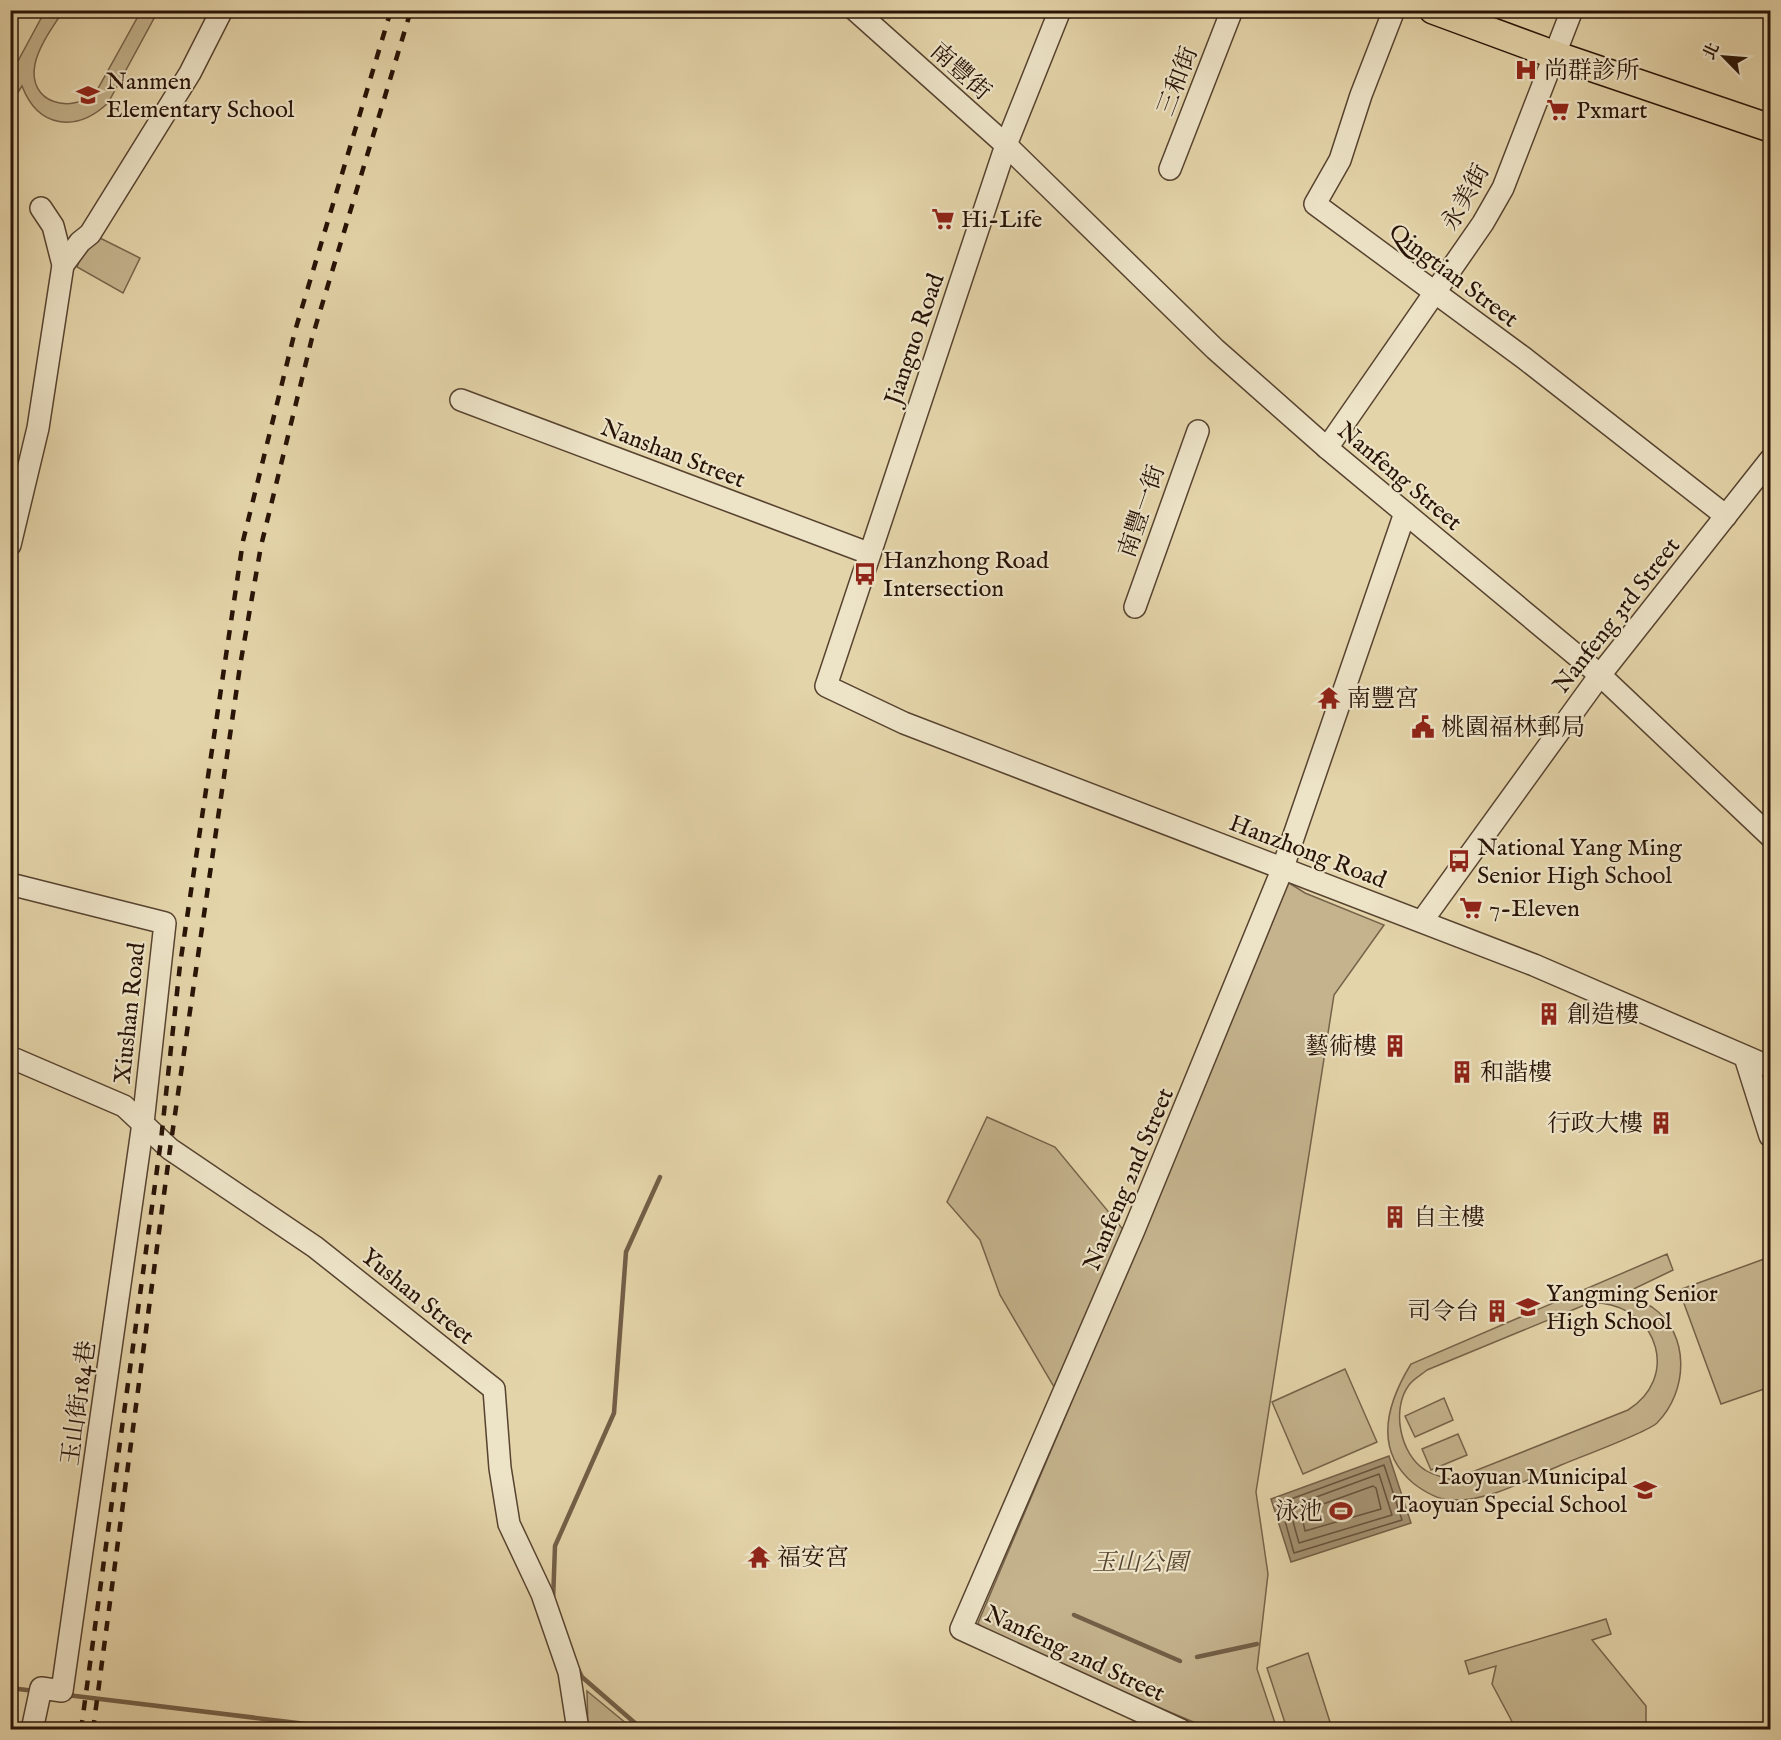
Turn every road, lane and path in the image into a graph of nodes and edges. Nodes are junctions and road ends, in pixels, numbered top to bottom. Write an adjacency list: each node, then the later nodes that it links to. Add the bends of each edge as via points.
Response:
1 (222, 10): 13 (street, via 190,73 128,174 90,234)
2 (855, 10): 10 (street, 南豐街)
3 (1060, 10): 10 (street, Jianguo Road)
4 (1232, 10): 11 (street, 三和街)
5 (1394, 10): 14 (street, Qingtian Street, via 1340,160 1315,204)
6 (1433, 10): 8 (main road)
7 (1572, 10): 8 (street, 永美街)
8 (1555, 55): 9 (main road); 14 (street, 永美街, via 1503,188)
9 (1770, 128)
10 (1006, 145): 17 (street, Nanfeng Street, via 1200,335); 22 (street, Jianguo Road)
11 (1170, 169)
12 (41, 208): 13 (street, via 53,225)
13 (63, 265): 21 (street, via 38,428)
14 (1436, 292): 17 (street, 永美街); 20 (street, Qingtian Street)
15 (461, 400): 22 (street, Nanshan Street)
16 (1198, 431): 23 (street, 南豐一街)
17 (1327, 448): 19 (street, Nanfeng Street)
18 (1770, 460): 20 (street, Nanfeng 3rd Street)
19 (1405, 513): 24 (street, Nanfeng Street); 27 (street, Nanfeng 2nd Street)
20 (1726, 516): 24 (street, Nanfeng 3rd Street)
21 (10, 545)
22 (868, 553): 25 (street, Jianguo Road)
23 (1135, 607)
24 (1600, 675): 26 (street, Nanfeng Street); 29 (street, Nanfeng 3rd Street)
25 (826, 686): 27 (street, Hanzhong Road, via 904,723)
26 (1770, 836)
27 (1282, 870): 29 (street, Hanzhong Road); 37 (street, Nanfeng 2nd Street, via 1164,1161 961,1629)
28 (10, 884): 33 (street, Xiushan Road, via 165,923)
29 (1422, 921): 31 (street, Hanzhong Road, via 1625,1003)
30 (10, 1057): 33 (street, Yushan Street, via 123,1106)
31 (1745, 1058): 32 (street, Hanzhong Road); 34 (street)
32 (1770, 1067)
33 (143, 1123): 35 (street, 玉山街184巷, via 67,1664 62,1691 40,1693); 36 (street, Yushan Street, via 170,1149 315,1247 494,1389 509,1524 542,1594 569,1672)
34 (1770, 1136)
35 (32, 1730)
36 (578, 1730)
37 (1181, 1730)

